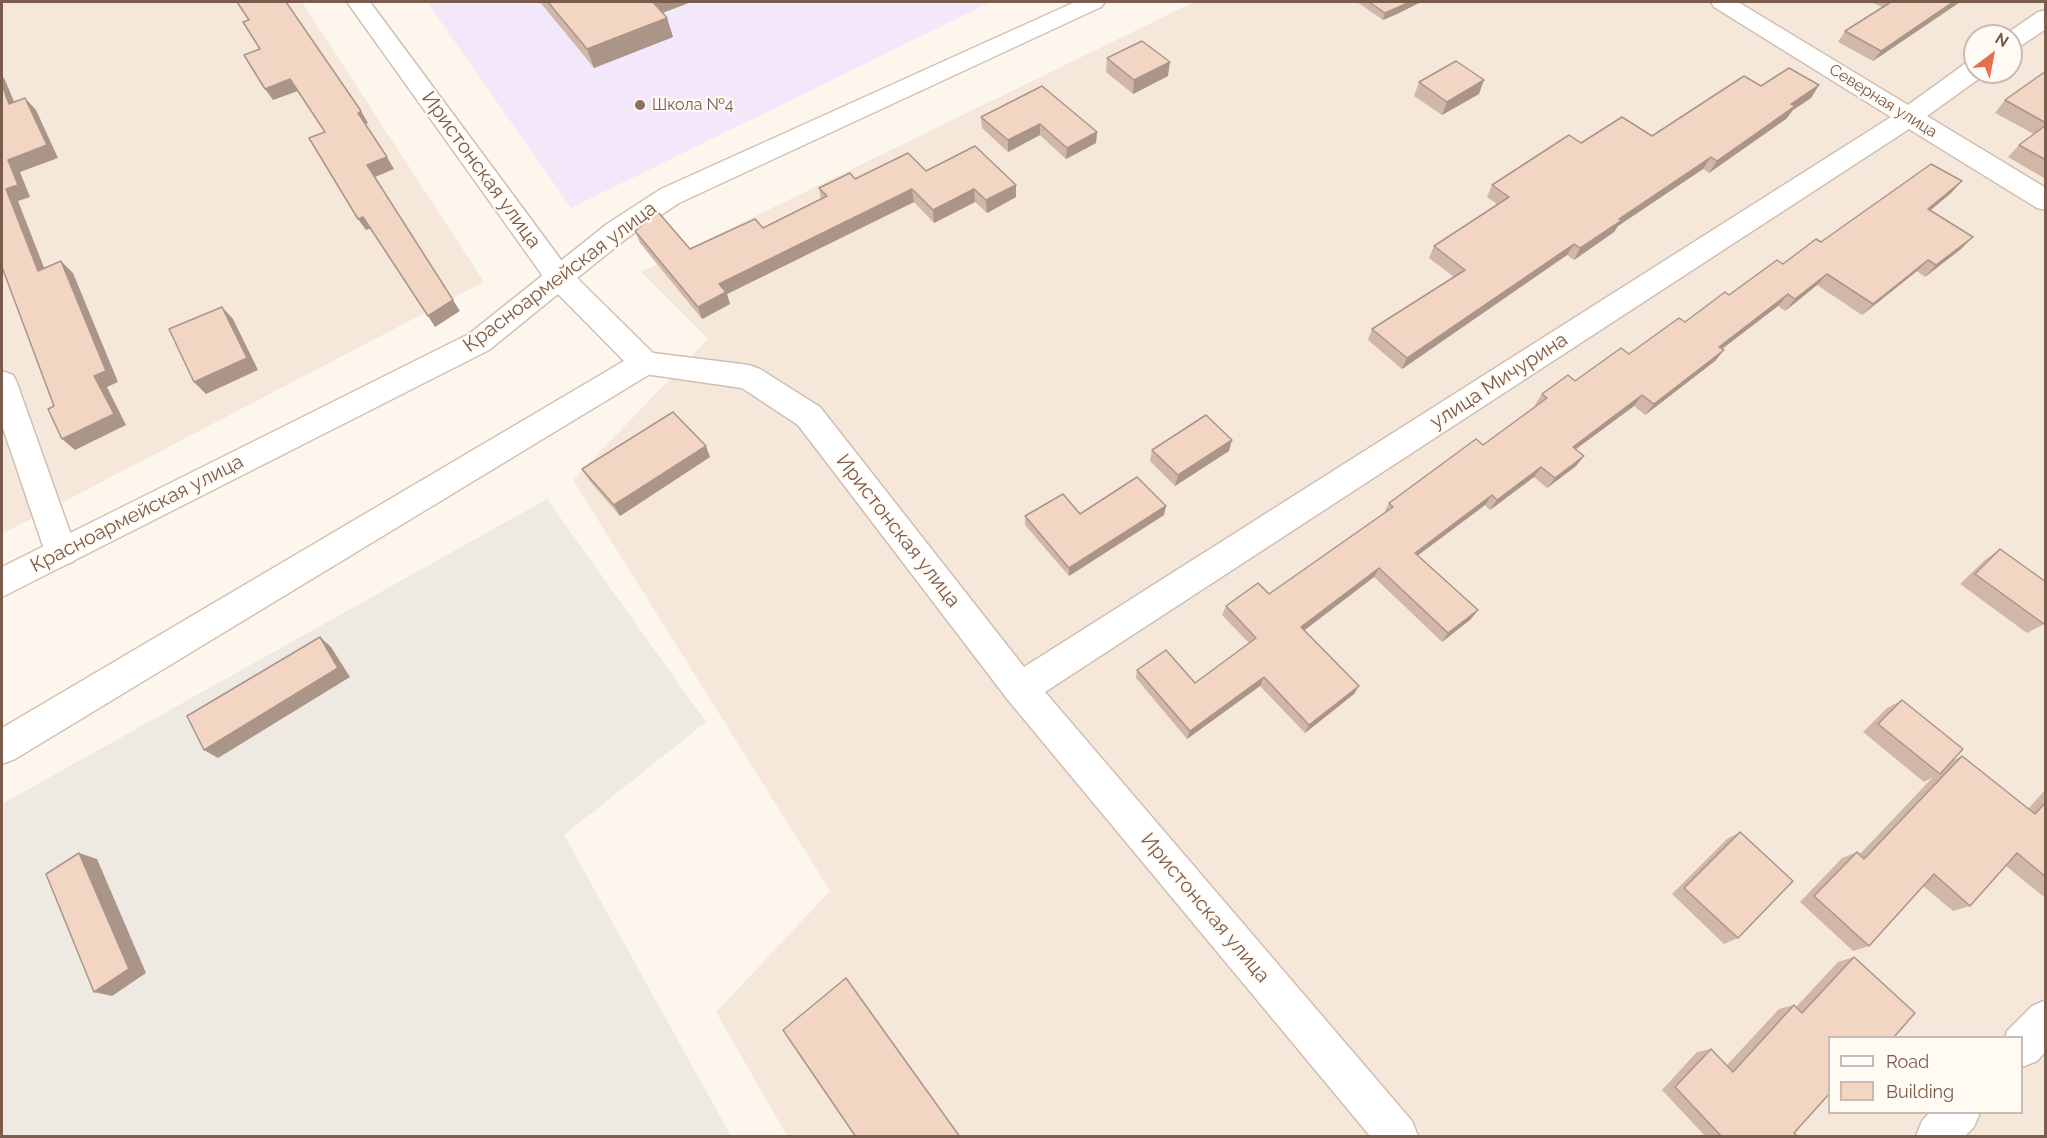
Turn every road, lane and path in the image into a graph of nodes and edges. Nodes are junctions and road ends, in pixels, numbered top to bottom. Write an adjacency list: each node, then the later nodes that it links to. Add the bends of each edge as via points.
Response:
1 (358, 2): 9 (street, Иристонская улица)
2 (1093, 2): 9 (street, Красноармейская улица, via 670,196 617,231)
3 (1722, 2): 7 (street, Северная улица)
4 (2046, 17): 5 (street)
5 (2023, 33)
6 (1963, 78): 7 (street, улица Мичурина)
7 (1909, 117): 8 (street, Северная улица); 14 (street, улица Мичурина)
8 (2046, 201)
9 (560, 279): 10 (street, Иристонская улица); 12 (street, Красноармейская улица, via 479,342)
10 (645, 363): 14 (street, Иристонская улица, via 749,377 809,416); 15 (street)
11 (2, 383): 12 (street)
12 (61, 552): 13 (street, Красноармейская улица)
13 (2, 583)
14 (1020, 689): 19 (street, Иристонская улица)
15 (2, 747)
16 (2046, 1020): 17 (street)
17 (2023, 1045)
18 (1958, 1114): 20 (street)
19 (1397, 1137)
20 (1937, 1137)

